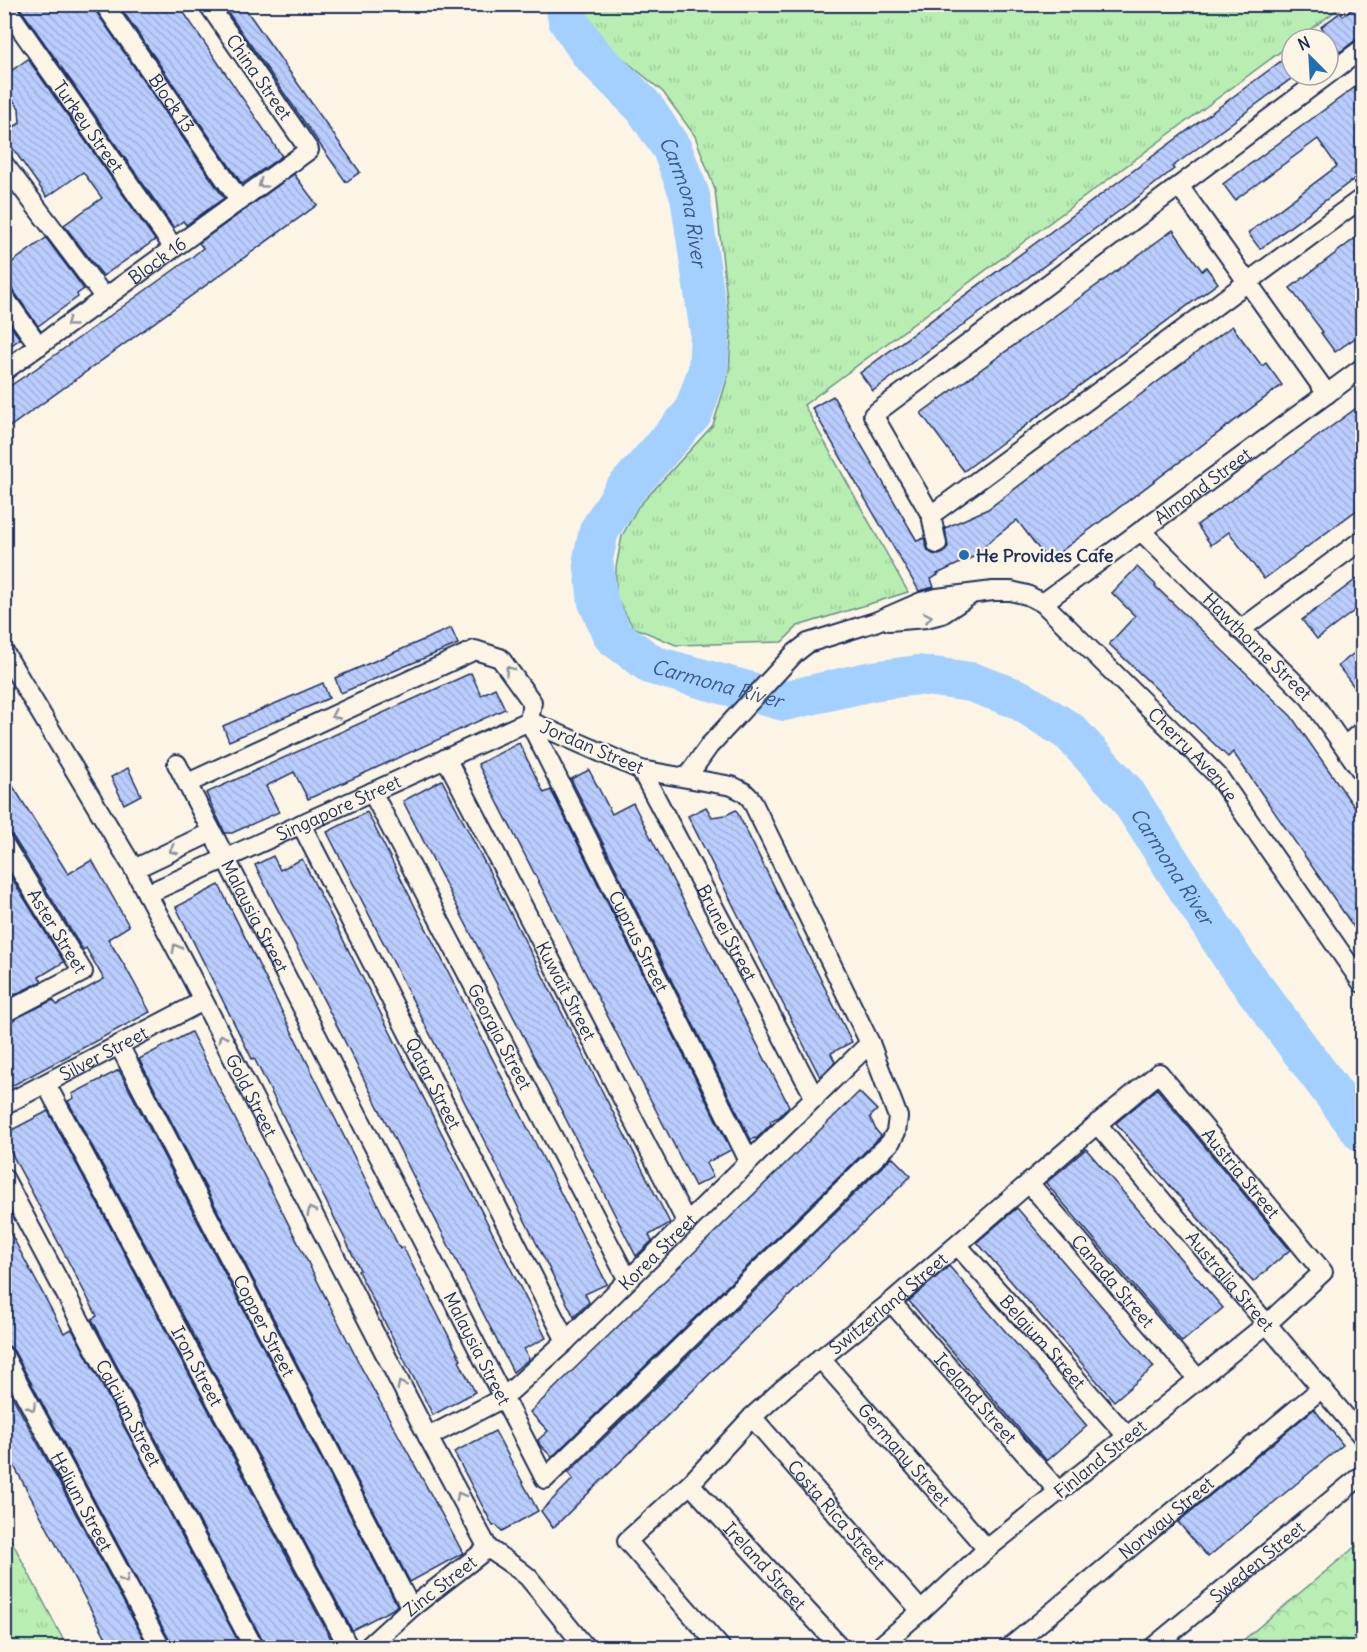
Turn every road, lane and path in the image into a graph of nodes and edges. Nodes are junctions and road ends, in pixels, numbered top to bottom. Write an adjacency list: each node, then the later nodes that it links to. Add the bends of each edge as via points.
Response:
1 (104, 4): 9 (street, Block 13)
2 (208, 4): 5 (street, China Street)
3 (4, 5): 10 (street, Turkey Street)
4 (1362, 49): 7 (street)
5 (309, 150): 9 (street, Block 16, one-way to 9)
6 (4, 164): 13 (street)
7 (1179, 186): 11 (street); 18 (street, via 873,415)
8 (1362, 198): 11 (street)
9 (240, 201): 10 (street, Block 16)
10 (174, 248): 13 (street, Block 16)
11 (1248, 283): 17 (street); 18 (street)
12 (4, 297): 14 (street)
13 (105, 298): 14 (street, Block 16, one-way to 14)
14 (39, 346): 16 (street, Block 16)
15 (1362, 368): 17 (street, Almond Street)
16 (4, 371)
17 (1327, 394): 19 (street, Almond Street)
18 (931, 515): 21 (street)
19 (1141, 531): 22 (street, Almond Street); 23 (street, Hawthorne Street)
20 (1362, 540): 23 (street)
21 (937, 544)
22 (1042, 603): 32 (street, Cherry Avenue, via 1011,591 937,598 808,642 710,746); 41 (street, Cherry Avenue, via 1217,775)
23 (1240, 630): 27 (street, Hawthorne Street, via 1310,698)
24 (4, 651): 39 (street, Gold Street)
25 (529, 721): 28 (street, Singapore Street); 30 (street, Jordan Street); 33 (street, Jordan Street, one-way to 33, via 532,702 500,658 475,650); 52 (street, Cyprus Street)
26 (1362, 731): 27 (street)
27 (1345, 746): 31 (street, Hawthorne Street)
28 (446, 758): 34 (street, Singapore Street); 55 (street, Kuwait Street)
29 (177, 764): 33 (street, Malaysia Street)
30 (641, 770): 32 (street, Jordan Street); 48 (street, Brunei Street)
31 (1362, 772)
32 (687, 777): 44 (street, Jordan Street, via 732,786 751,799)
33 (188, 783): 36 (street, Malaysia Street)
34 (372, 792): 35 (street, Singapore Street); 58 (street, Georgia Street)
35 (301, 824): 38 (street, Singapore Street); 61 (street, Qatar Street)
36 (212, 832): 38 (street, Malaysia Street); 39 (street, one-way to 39)
37 (4, 844): 43 (street, Aster Street, via 83,972)
38 (226, 858): 40 (street, Singapore Street); 66 (street, Malaysia Street)
39 (134, 869): 40 (street, Gold Street)
40 (147, 894): 42 (street, Gold Street, one-way to 40)
41 (1362, 983)
42 (203, 1000): 45 (street, Silver Street); 69 (street, Gold Street, one-way to 42)
43 (8, 1005)
44 (870, 1043): 48 (street, Korea Street); 50 (street, Jordan Street)
45 (118, 1045): 47 (street, Silver Street); 76 (street, Copper Street)
46 (1160, 1072): 51 (street, Switzerland Street); 57 (street, Austria Street)
47 (46, 1084): 49 (street, Silver Street); 80 (street, Iron Street)
48 (815, 1098): 52 (street, Korea Street)
49 (4, 1105)
50 (898, 1117): 66 (street, Malaysia Street, via 897,1132 890,1143 545,1479)
51 (1097, 1124): 54 (street, Switzerland Street); 60 (street, Australia Street)
52 (749, 1161): 55 (street, Korea Street)
53 (4, 1178): 79 (street, Calcium Street)
54 (1029, 1183): 56 (street, Switzerland Street); 64 (street, Canada Street)
55 (687, 1223): 58 (street, Korea Street)
56 (958, 1246): 59 (street, Switzerland Street); 70 (street, Belgium Street)
57 (1323, 1272): 60 (street, Finland Street)
58 (628, 1280): 61 (street, Korea Street)
59 (891, 1302): 63 (street, Switzerland Street); 73 (street, Iceland Street)
60 (1268, 1323): 64 (street, Finland Street); 65 (street, Australia Street)
61 (566, 1341): 66 (street, Korea Street)
62 (4, 1356): 78 (street, Helium Street, one-way to 78)
63 (820, 1358): 67 (street, Switzerland Street); 75 (street, Germany Street)
64 (1198, 1379): 70 (street, Finland Street)
65 (1322, 1388): 68 (street, Australia Street); 86 (street, Norway Street)
66 (503, 1398): 69 (street, Korea Street)
67 (752, 1417): 72 (street, Switzerland Street); 77 (street, Costa Rica Street)
68 (1362, 1436)
69 (428, 1437): 74 (street, Gold Street, one-way to 69)
70 (1127, 1437): 73 (street, Finland Street)
71 (1362, 1475): 87 (street, Sweden Street)
72 (690, 1484): 83 (street, Switzerland Street, via 627,1541); 84 (street, Ireland Street)
73 (1059, 1492): 75 (street, Finland Street)
74 (488, 1548): 76 (street, Zinc Street); 82 (street, via 528,1577)
75 (987, 1549): 77 (street, Finland Street)
76 (411, 1608): 81 (street, Zinc Street)
77 (921, 1611): 85 (street, Finland Street)
78 (161, 1647)
79 (254, 1647)
80 (349, 1647)
81 (367, 1647)
82 (586, 1647)
83 (722, 1647)
84 (841, 1647)
85 (878, 1647)
86 (1009, 1647)
87 (1152, 1647)

